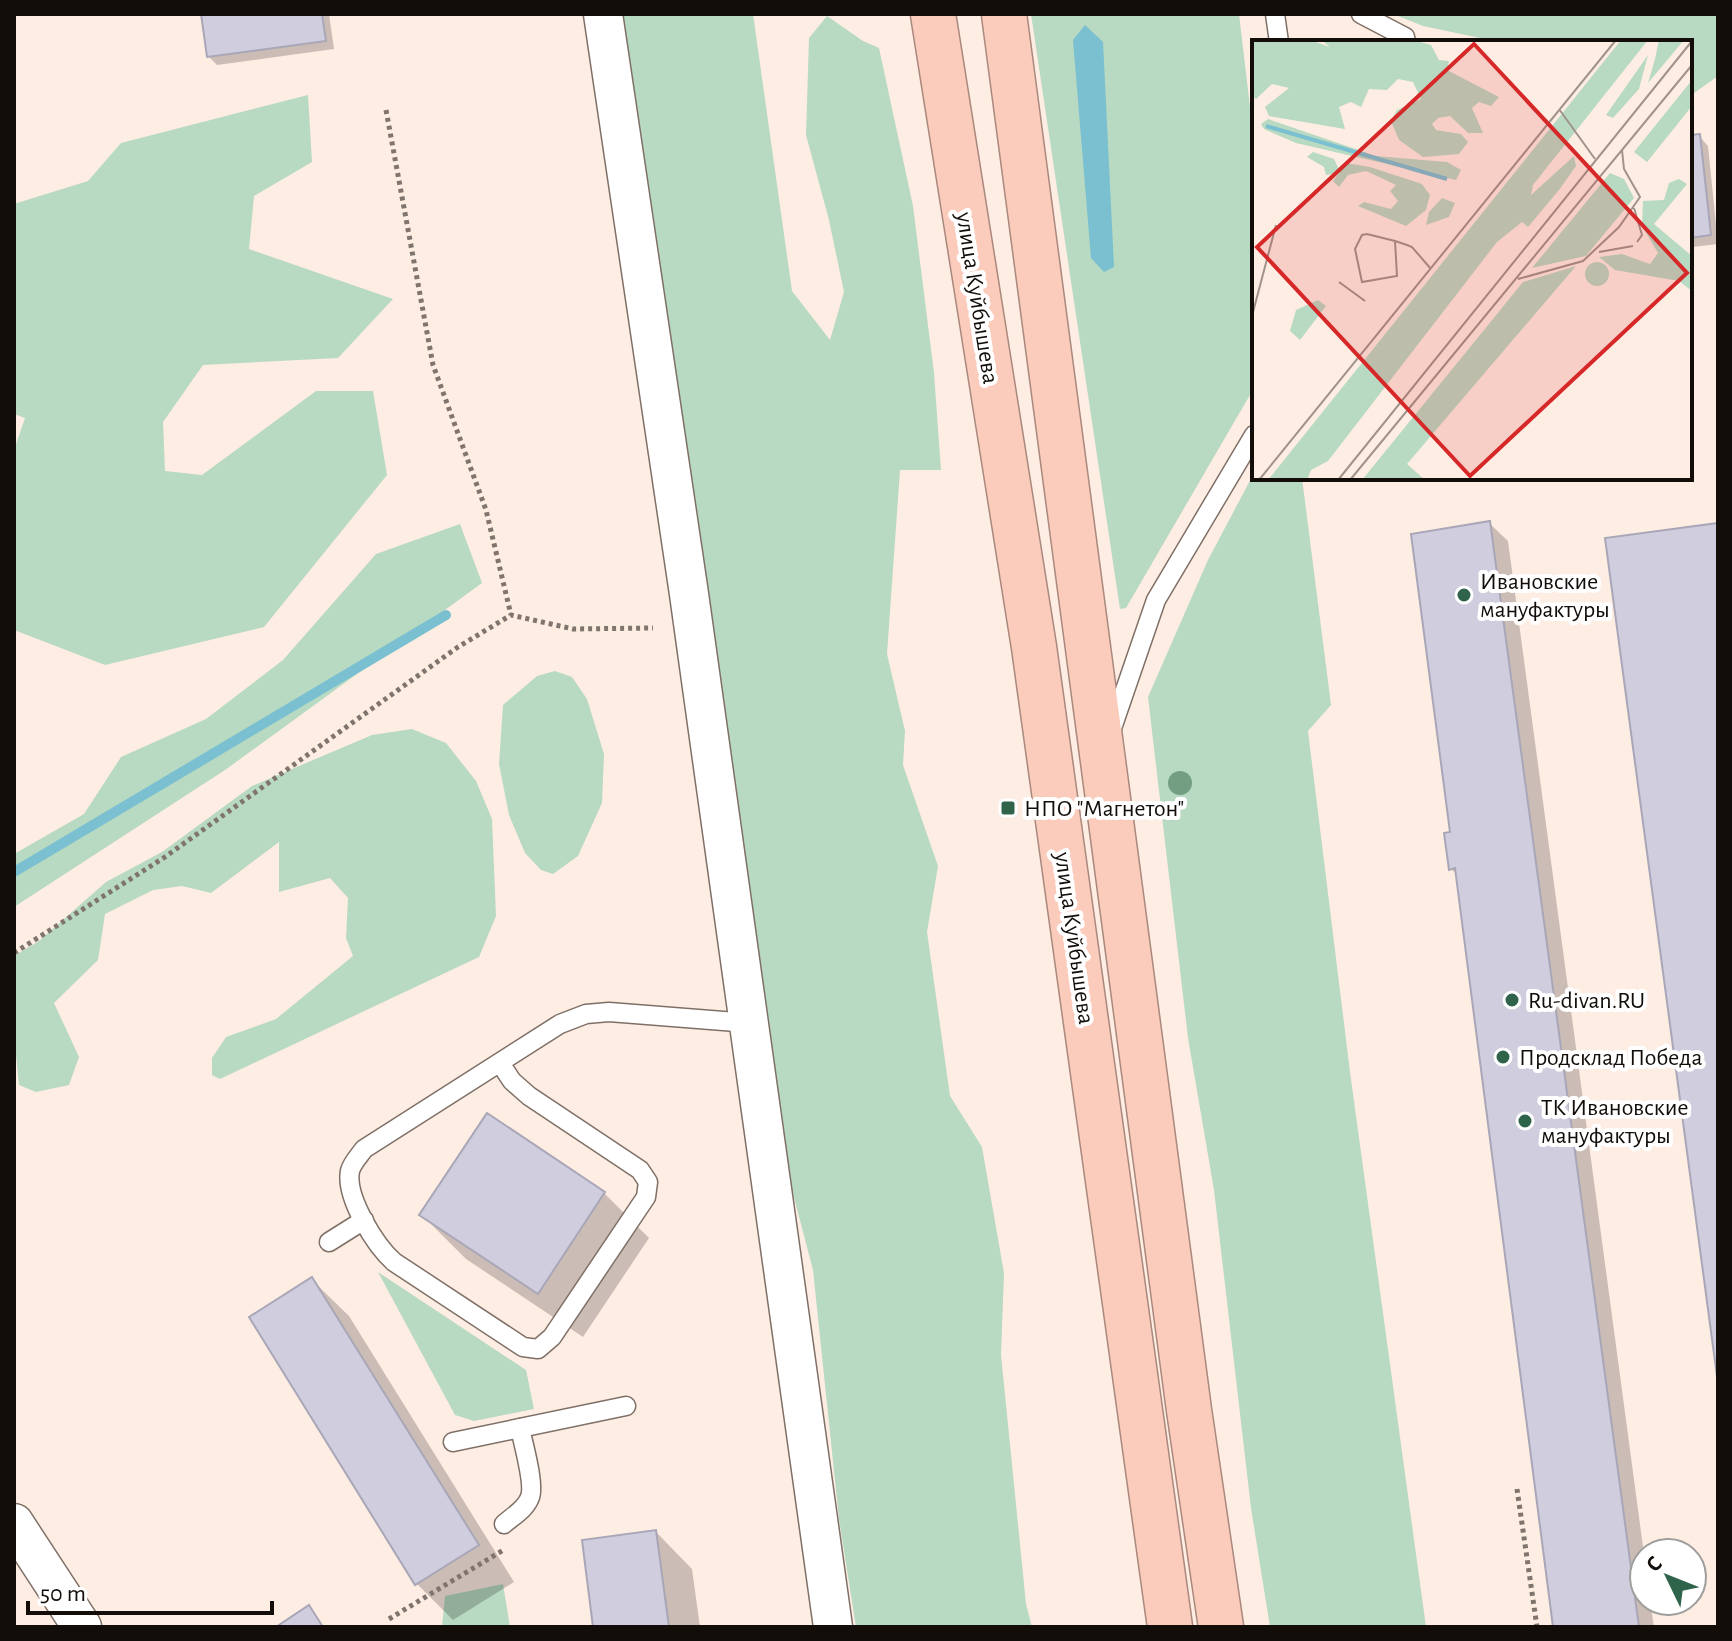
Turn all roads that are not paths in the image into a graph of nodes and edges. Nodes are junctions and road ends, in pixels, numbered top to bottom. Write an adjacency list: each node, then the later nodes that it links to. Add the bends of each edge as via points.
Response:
1 (603, 14): 10 (street)
2 (933, 14): 21 (highway, улица Куйбышева, via 1034,647)
3 (1004, 14): 9 (highway)
4 (1275, 14): 6 (lane)
5 (1361, 14): 7 (lane)
6 (1279, 40)
7 (1406, 40)
8 (1252, 438): 9 (lane, via 1156,600)
9 (1103, 752): 22 (highway)
10 (749, 1023): 11 (lane, via 586,1014 560,1024); 20 (street)
11 (500, 1063): 12 (lane, via 364,1149 350,1169 350,1191); 12 (lane, via 529,1096 640,1170 648,1182 646,1197 552,1337 538,1349 523,1347 394,1262)
12 (364, 1220): 13 (lane)
13 (329, 1242)
14 (626, 1406): 15 (lane)
15 (520, 1428): 16 (lane); 18 (lane, via 531,1496)
16 (453, 1442)
17 (14, 1523): 19 (street)
18 (504, 1524)
19 (77, 1625)
20 (833, 1627)
21 (1170, 1627)
22 (1221, 1627)

